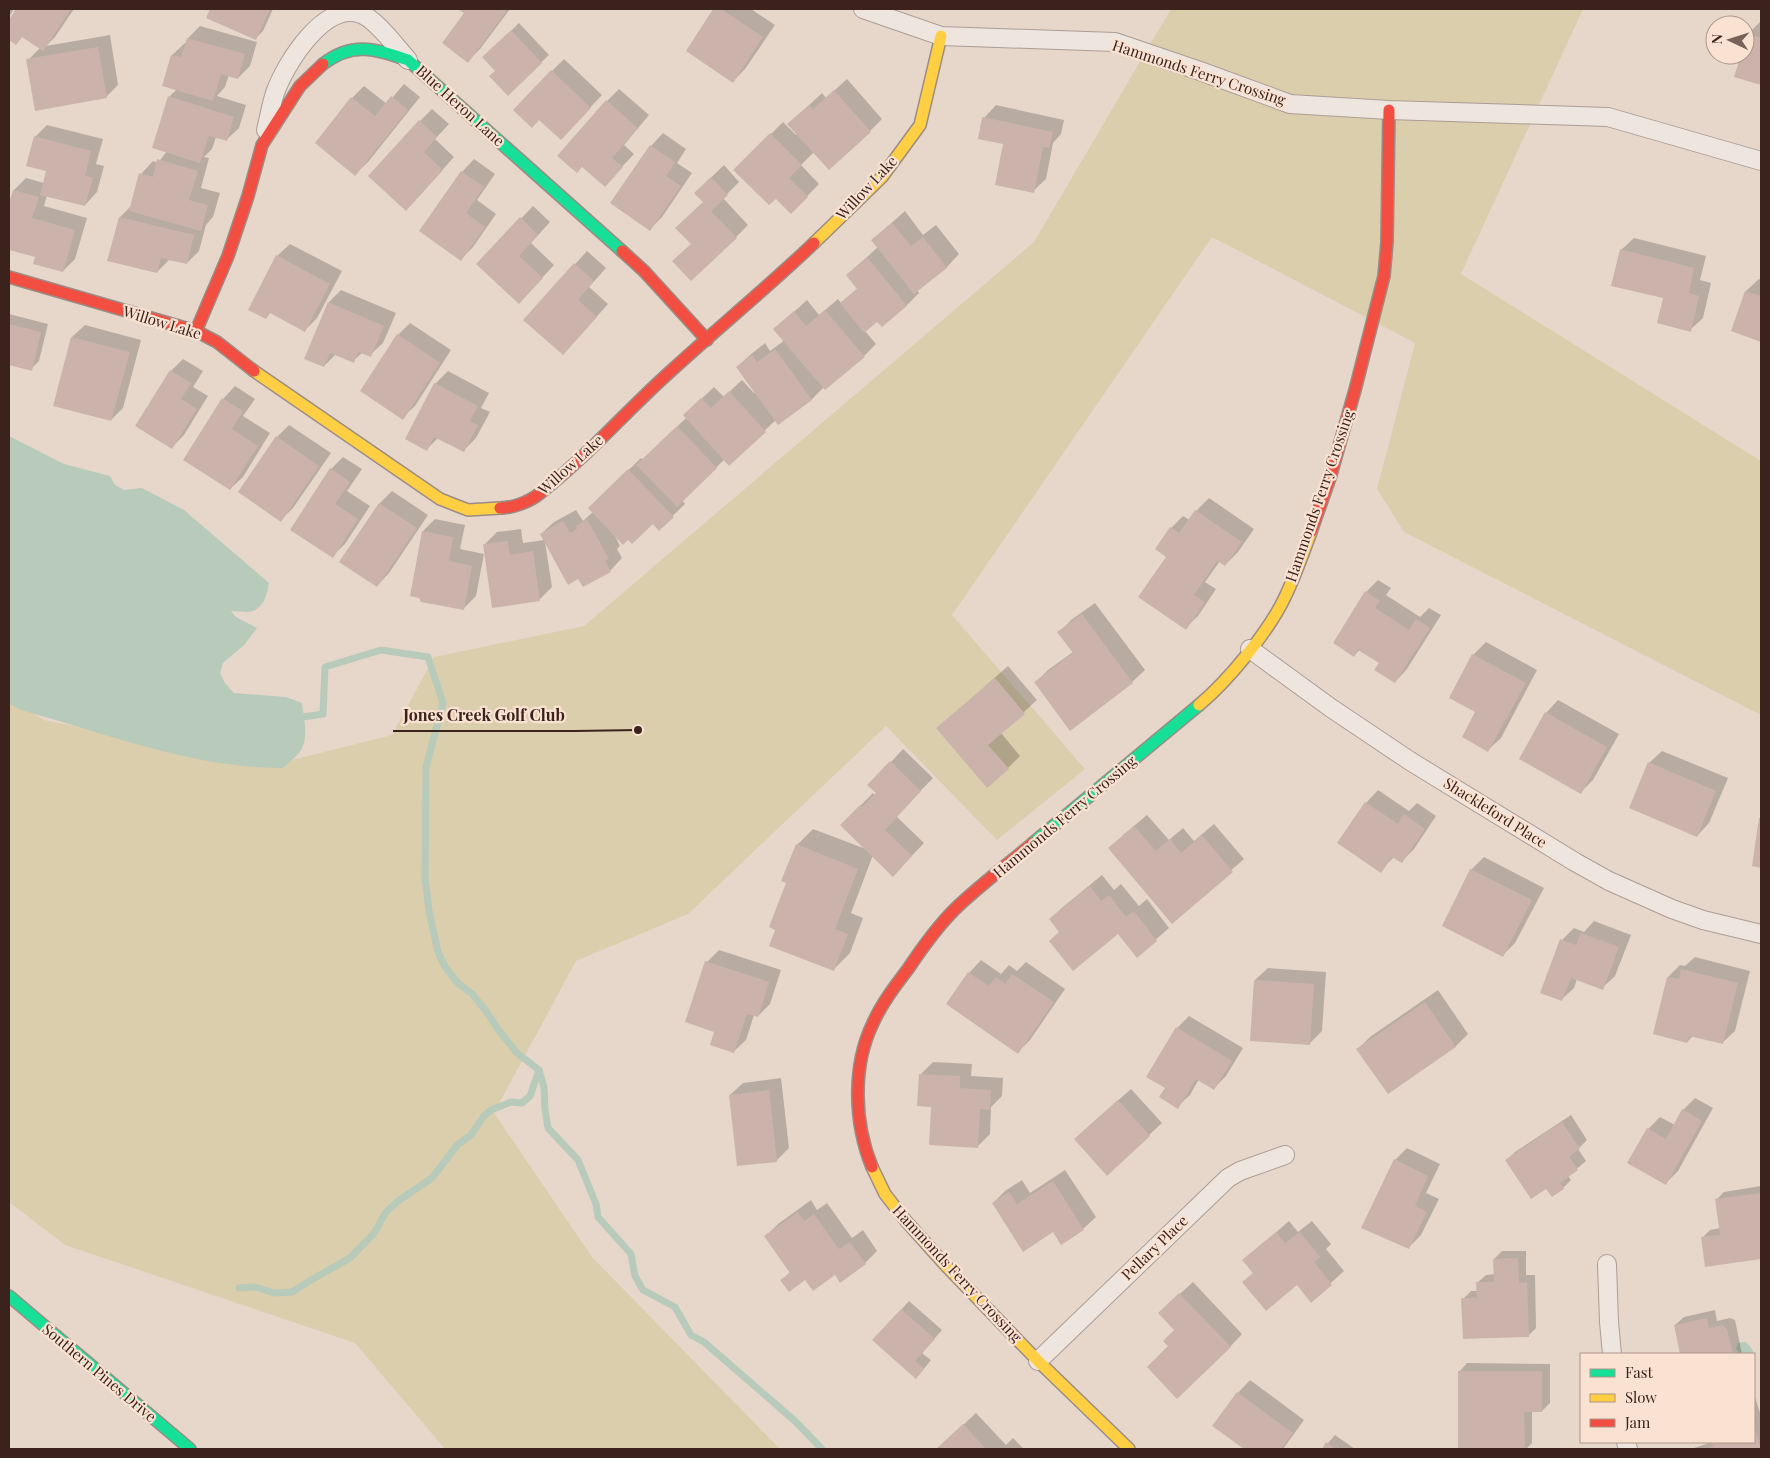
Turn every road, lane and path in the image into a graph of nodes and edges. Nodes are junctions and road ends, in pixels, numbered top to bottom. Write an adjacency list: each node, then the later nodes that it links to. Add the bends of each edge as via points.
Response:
1 (864, 9): 2 (street, Hammonds Ferry Crossing)
2 (941, 36): 4 (street, Hammonds Ferry Crossing, via 1115,42 1290,104); 9 (street, Willow Lake, via 920,126 882,177 784,272)
3 (408, 60): 5 (street, Blue Heron Lane, via 361,48 342,52 324,63 300,86); 5 (street, via 376,24 362,14 345,12 330,17 314,30 293,57 275,92); 9 (street, Blue Heron Lane, via 644,271)
4 (1389, 110): 6 (street, Hammonds Ferry Crossing, via 1608,118); 10 (street, Hammonds Ferry Crossing, via 1387,242 1384,276 1371,332 1330,478 1301,560 1277,612)
5 (262, 145): 8 (street, Blue Heron Lane, via 228,256)
6 (1761, 161)
7 (9, 277): 8 (street, Willow Lake)
8 (196, 331): 9 (street, Willow Lake, via 217,342 242,363 440,500 468,510 510,508 537,496)
9 (707, 340)
10 (1250, 649): 11 (street, Shackleford Place, via 1410,761 1609,881 1696,918); 16 (street, Hammonds Ferry Crossing, via 1210,696 954,910 927,941 884,1002 864,1048 858,1117 871,1166 884,1194 936,1254)
11 (1761, 934)
12 (1285, 1155): 16 (street, Pellary Place, via 1228,1178)
13 (1607, 1264): 15 (street)
14 (9, 1296): 17 (street, Southern Pines Drive)
15 (1612, 1353)
16 (1038, 1360): 18 (street, Hammonds Ferry Crossing)
17 (190, 1449)
18 (1129, 1449)

